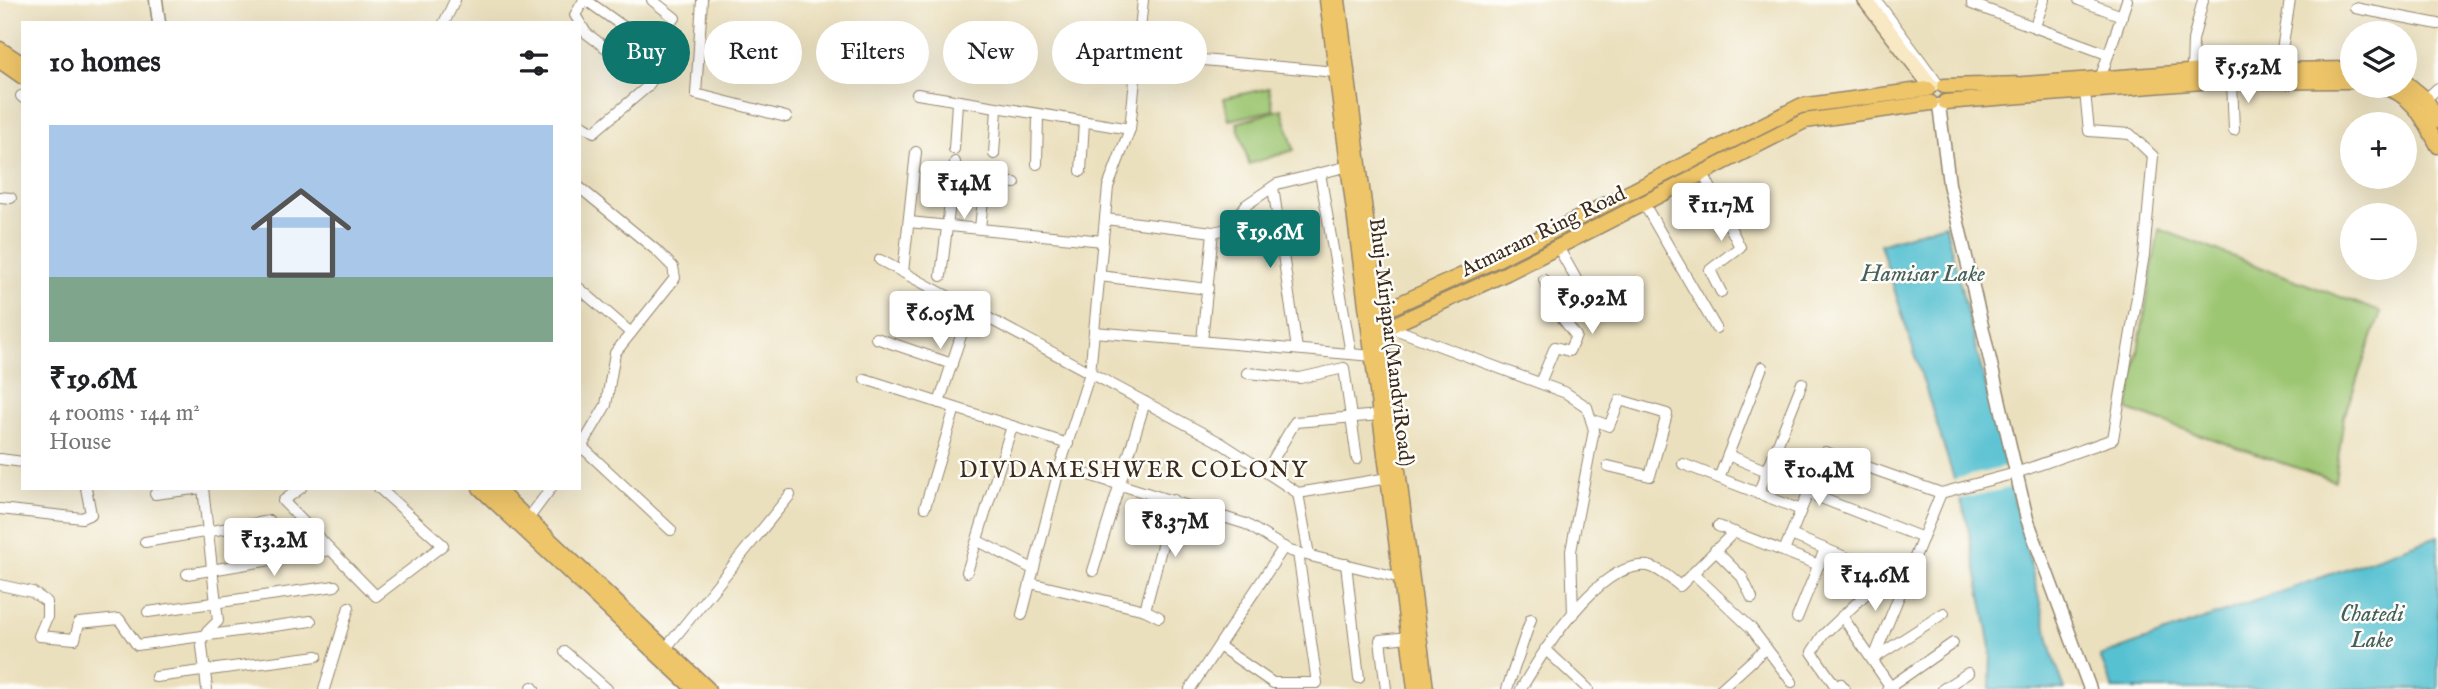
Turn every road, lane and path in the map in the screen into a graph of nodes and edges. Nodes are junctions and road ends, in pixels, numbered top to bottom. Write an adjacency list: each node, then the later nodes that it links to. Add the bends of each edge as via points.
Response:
1 (156, 0): 19 (street)
2 (455, 0): 20 (street)
3 (585, 0): 21 (street, via 575,15); 54 (street, via 656,50 660,69 647,87 594,132)
4 (652, 0): 18 (street)
5 (702, 0): 51 (street, via 696,94)
6 (1143, 0): 22 (street)
7 (1327, 0): 35 (main road, Bhuj-Mirjapar(MandviRoad))
8 (1338, 0): 90 (main road, Bhuj-Mirjapar(MandviRoad))
9 (1874, 0): 45 (main road)
10 (1972, 0): 25 (street, via 1972,4)
11 (2044, 0): 25 (street)
12 (2078, 0): 17 (street)
13 (2127, 0): 17 (street)
14 (2203, 0): 34 (street, via 2193,40)
15 (2290, 0): 32 (street)
16 (2355, 8): 23 (street)
17 (2122, 16): 28 (street)
18 (675, 18)
19 (159, 21)
20 (445, 21)
21 (579, 21)
22 (1141, 21)
23 (2438, 24)
24 (581, 25): 26 (street)
25 (2035, 26): 28 (street)
26 (602, 45)
27 (0, 50): 31 (main road)
28 (2107, 54): 37 (street)
29 (1207, 60): 35 (street)
30 (0, 61): 36 (main road)
31 (21, 63)
32 (2279, 68): 33 (main road, Atmaram Ring Road); 34 (main road, Atmaram Ring Road)
33 (2340, 69)
34 (2192, 71): 37 (main road, Atmaram Ring Road)
35 (1336, 72): 63 (main road, Bhuj-Mirjapar(MandviRoad))
36 (21, 76)
37 (2100, 79): 45 (main road, Atmaram Ring Road)
38 (2232, 81): 39 (main road, Atmaram Ring Road); 42 (main road, Atmaram Ring Road); 56 (street)
39 (2340, 81)
40 (1134, 84): 55 (street)
41 (2438, 88): 47 (street)
42 (2085, 92): 45 (main road, Atmaram Ring Road); 125 (street, via 2089,131 2130,134 2153,156 2144,255 2113,439)
43 (2417, 92): 47 (main road)
44 (917, 94): 48 (street)
45 (1937, 94): 66 (main road, Atmaram Ring Road, via 1805,121); 90 (main road, Atmaram Ring Road, via 1800,106 1500,258); 125 (street, via 1949,184)
46 (2407, 98): 57 (main road, via 2417,106)
47 (2426, 99): 52 (main road)
48 (957, 103): 49 (street); 58 (street)
49 (998, 109): 50 (street); 60 (street)
50 (1038, 114): 53 (street); 62 (street)
51 (786, 117)
52 (2438, 121)
53 (1084, 122): 55 (street); 64 (street)
54 (581, 124)
55 (1130, 129): 73 (street, via 1108,187)
56 (2234, 130)
57 (2438, 146)
58 (954, 149)
59 (916, 152): 74 (street)
60 (994, 154)
61 (955, 162): 75 (street)
62 (1037, 164)
63 (1349, 166): 65 (street); 90 (main road, Bhuj-Mirjapar(MandviRoad))
64 (1081, 171)
65 (1320, 173): 68 (street); 98 (street)
66 (1703, 173): 72 (main road, Atmaram Ring Road); 88 (street, via 1740,247 1710,270)
67 (1015, 183): 76 (street, via 986,176)
68 (1273, 187): 77 (street, via 1247,205 1227,229); 97 (street)
69 (581, 189): 94 (street, via 673,267 675,278)
70 (0, 197): 71 (street)
71 (11, 198)
72 (1644, 204): 79 (main road, Atmaram Ring Road); 91 (street)
73 (1105, 219): 77 (street); 78 (street)
74 (909, 222): 75 (street); 81 (street)
75 (948, 225): 76 (street); 82 (street)
76 (980, 228): 78 (street)
77 (1213, 232): 86 (street)
78 (1103, 241): 83 (street)
79 (1558, 247): 84 (street); 92 (main road, Atmaram Ring Road)
80 (880, 260): 81 (street)
81 (903, 272): 89 (street)
82 (941, 276)
83 (1100, 276): 86 (street); 93 (street)
84 (1576, 279)
85 (1544, 280): 105 (street, via 1576,337 1569,351 1555,347)
86 (1208, 289): 96 (street)
87 (581, 290): 94 (street)
88 (1721, 292)
89 (970, 308): 100 (street); 102 (street)
90 (1373, 315): 92 (main road, Bhuj-Mirjapar(MandviRoad))
91 (1716, 328)
92 (1381, 331): 99 (main road, Bhuj-Mirjapar(MandviRoad)); 105 (street); 206 (main road, Bhuj-Mirjapar(MandviRoad))
93 (1094, 332): 96 (street); 102 (street)
94 (631, 333): 115 (street, via 615,353 606,405)
95 (876, 338): 100 (street)
96 (1202, 341): 97 (street)
97 (1297, 349): 98 (street)
98 (1351, 354): 99 (street)
99 (1373, 356): 110 (main road, Bhuj-Mirjapar(MandviRoad))
100 (952, 364): 108 (street)
101 (1762, 366): 116 (street)
102 (1090, 373): 107 (street); 114 (street)
103 (1247, 373): 111 (street, via 1300,378 1344,368)
104 (866, 379): 108 (street)
105 (1540, 383): 112 (street, via 1587,407)
106 (1802, 383): 124 (street)
107 (1145, 402): 123 (street); 128 (street)
108 (939, 403): 109 (street)
109 (956, 408): 113 (street); 144 (street)
110 (1380, 415): 111 (street); 126 (main road, Bhuj-Mirjapar(MandviRoad))
111 (1351, 418): 118 (street); 123 (street, via 1295,422)
112 (1591, 419): 122 (street, via 1609,426 1620,400 1667,414 1650,476); 184 (street, via 1594,430 1572,551)
113 (1012, 426): 114 (street); 155 (street)
114 (1068, 444): 121 (street)
115 (581, 449): 150 (street)
116 (1728, 455): 124 (street); 127 (street)
117 (0, 459): 119 (street)
118 (1357, 459)
119 (21, 462)
120 (1683, 464): 127 (street)
121 (1060, 466): 128 (street); 166 (street)
122 (1608, 466)
123 (1267, 470): 137 (street)
124 (1768, 471): 140 (street)
125 (2016, 473): 138 (street); 221 (street, via 2027,519)
126 (1388, 478): 137 (street); 173 (main road, Bhuj-Mirjapar(MandviRoad))
127 (1719, 478): 140 (street)
128 (1119, 484): 143 (street); 168 (street)
129 (86, 490): 145 (street, via 91,514 82,518)
130 (186, 490): 139 (street)
131 (202, 490): 152 (street)
132 (298, 490): 159 (street, via 283,501)
133 (381, 490): 159 (street, via 443,545 376,596)
134 (483, 490): 211 (main road)
135 (497, 490): 147 (main road)
136 (550, 490): 147 (street)
137 (1298, 493): 163 (street)
138 (1941, 493): 141 (street, via 1825,452); 154 (street)
139 (155, 494)
140 (1758, 494): 146 (street)
141 (1808, 494): 146 (street); 154 (street)
142 (790, 495): 195 (street)
143 (1174, 500): 157 (street, via 1246,524); 181 (street)
144 (925, 507)
145 (0, 509)
146 (1801, 510): 153 (street)
147 (528, 519): 195 (main road)
148 (270, 521): 152 (street)
149 (1718, 526): 151 (street)
150 (671, 530)
151 (1734, 532): 160 (street); 161 (street)
152 (209, 534): 156 (street); 167 (street)
153 (1791, 535): 158 (street); 161 (street)
154 (1923, 538): 174 (street)
155 (978, 541): 166 (street); 169 (street)
156 (145, 542)
157 (1284, 547): 162 (street); 194 (street)
158 (1825, 549): 165 (street); 172 (street)
159 (330, 550): 167 (street)
160 (1715, 550): 171 (street); 178 (street, via 1742,577)
161 (1784, 551): 165 (street)
162 (1298, 553): 163 (street); 194 (street, via 1317,683 1273,683)
163 (1309, 555): 164 (street)
164 (1346, 564): 173 (street); 204 (street)
165 (1819, 565): 188 (street)
166 (1033, 569): 175 (street)
167 (214, 570): 170 (street); 179 (street)
168 (1093, 571)
169 (967, 572)
170 (187, 573)
171 (1694, 574): 184 (street, via 1680,586 1650,566 1632,567 1609,579); 197 (street, via 1751,628)
172 (1887, 574): 174 (street); 186 (street)
173 (1401, 578): 191 (main road, Bhuj-Mirjapar(MandviRoad))
174 (1906, 579): 200 (street)
175 (1030, 583): 181 (street); 185 (street)
176 (0, 585): 192 (street, via 32,592 47,602 39,636 75,639 79,623 119,619 137,645)
177 (335, 586): 179 (street)
178 (1752, 598)
179 (218, 601): 182 (street); 192 (street, via 218,621)
180 (349, 607): 209 (street)
181 (1145, 610): 187 (street)
182 (148, 612)
183 (1944, 613): 200 (street)
184 (1573, 614): 196 (street)
185 (1022, 615)
186 (1842, 616): 200 (street); 219 (street, via 1812,652 1836,687 1841,684)
187 (1159, 617)
188 (1797, 618)
189 (1531, 619): 215 (street)
190 (311, 621): 192 (street)
191 (1409, 637): 206 (main road, Bhuj-Mirjapar(MandviRoad)); 214 (street, via 1380,640)
192 (201, 638): 201 (street)
193 (1953, 643): 207 (street)
194 (1219, 646): 213 (street)
195 (666, 648): 212 (main road)
196 (1545, 649): 216 (street); 217 (street)
197 (1764, 650): 205 (street); 218 (street)
198 (565, 652): 210 (street)
199 (317, 656): 201 (street)
200 (1872, 660): 207 (street)
201 (205, 672): 203 (street); 208 (street)
202 (1968, 673): 220 (street)
203 (156, 677)
204 (1359, 678)
205 (1792, 682)
206 (1424, 688)
207 (1890, 688)
208 (207, 689)
209 (324, 689)
210 (607, 689)
211 (694, 689)
212 (708, 689)
213 (1190, 689)
214 (1387, 689)
215 (1507, 689)
216 (1521, 689)
217 (1588, 689)
218 (1721, 689)
219 (1845, 689)
220 (1943, 689)
221 (2090, 689)

